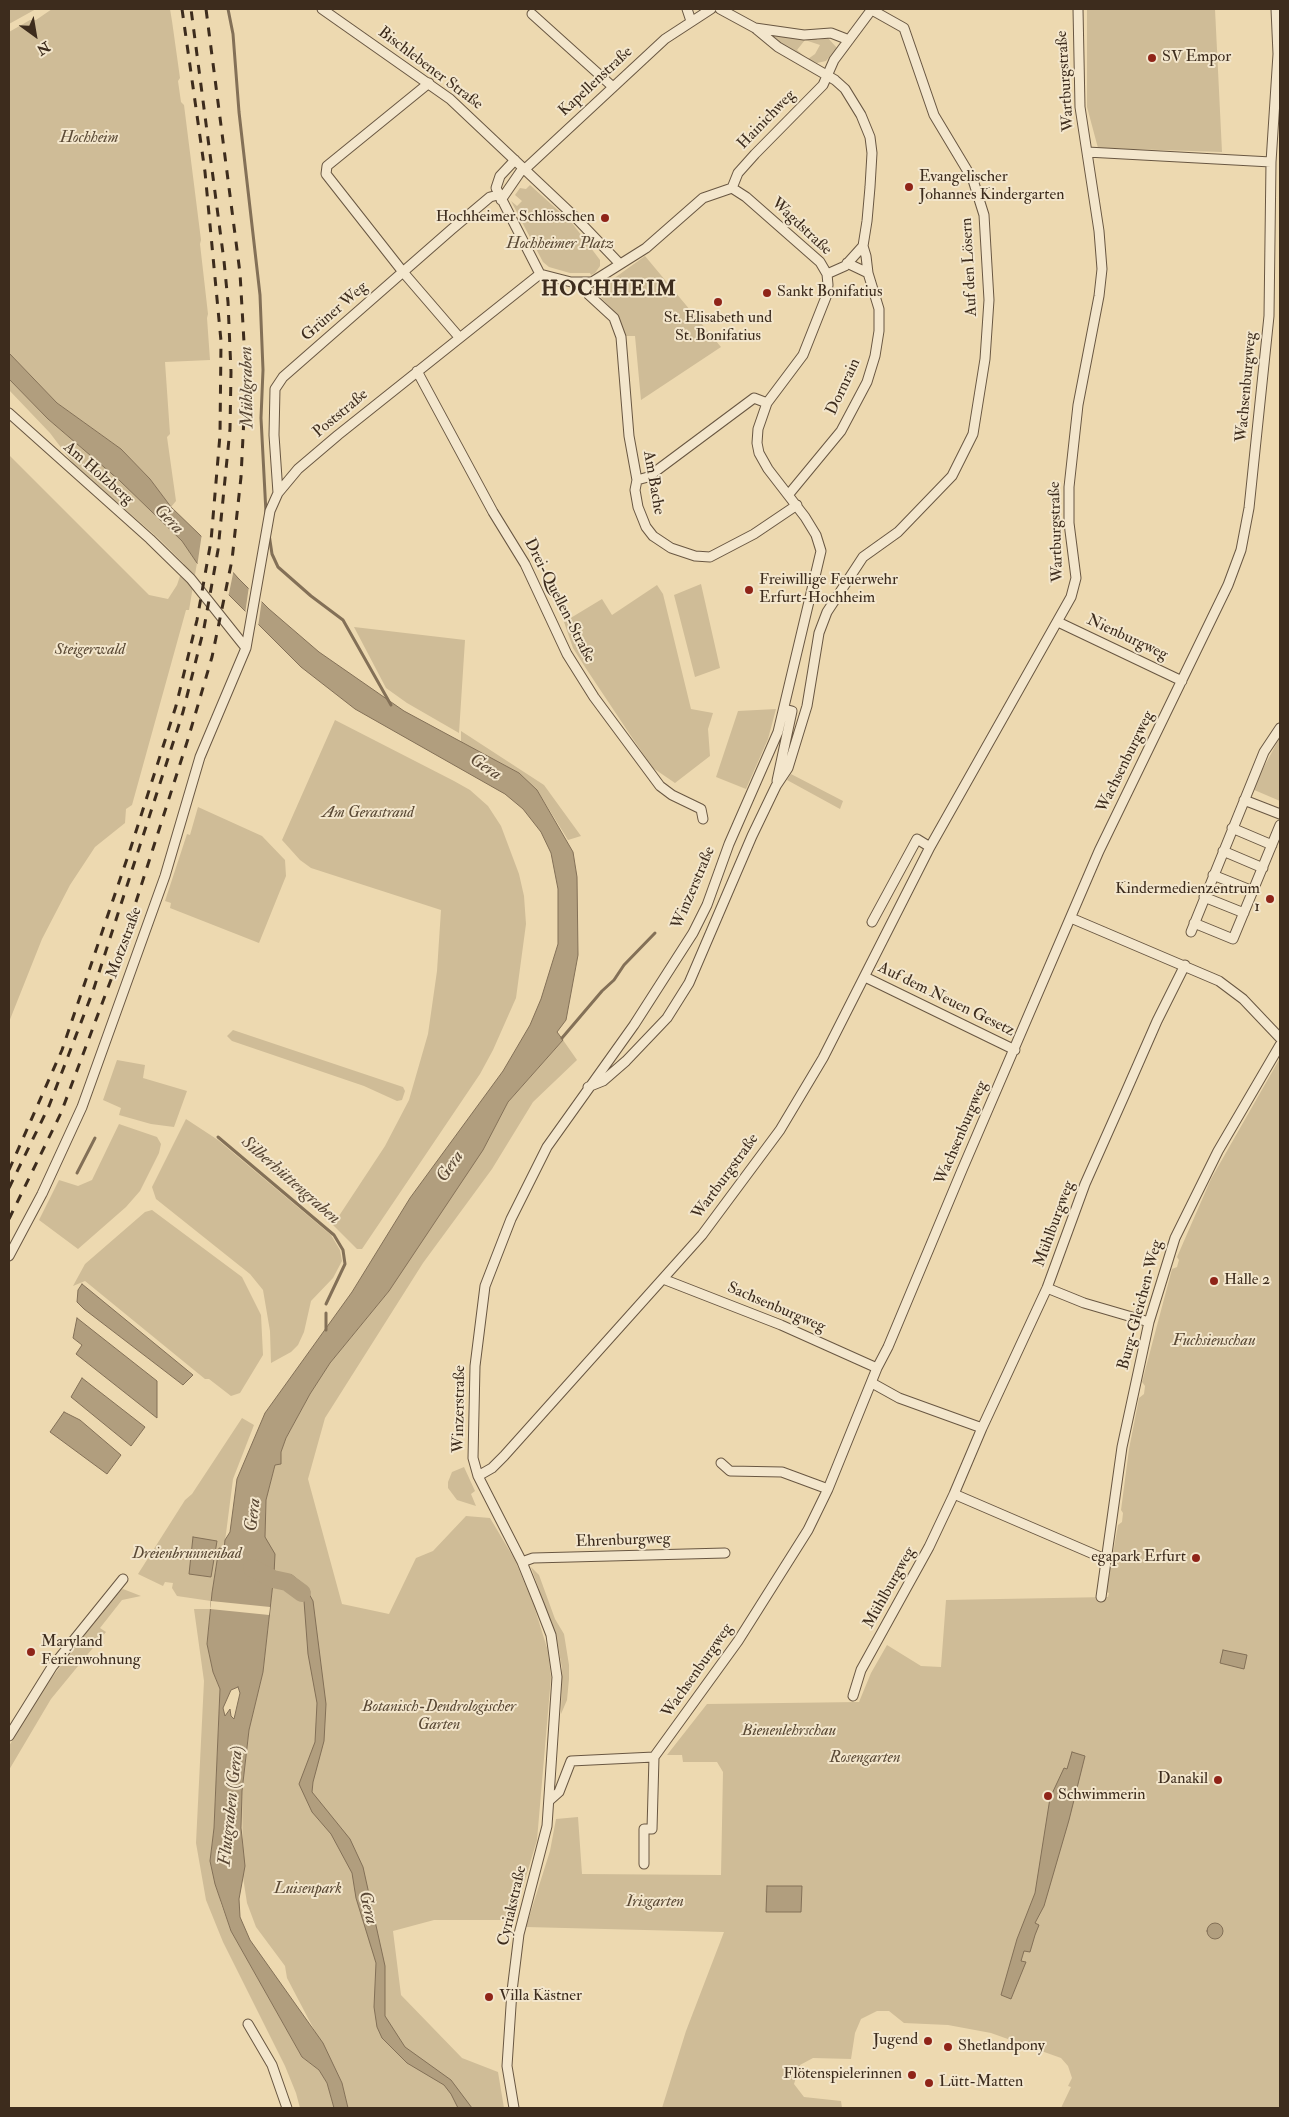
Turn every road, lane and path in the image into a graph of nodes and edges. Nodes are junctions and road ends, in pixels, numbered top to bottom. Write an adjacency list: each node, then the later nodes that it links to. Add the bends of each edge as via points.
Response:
1 (322, 9): 13 (street, Bischlebener Straße)
2 (688, 9): 9 (street)
3 (710, 9): 9 (street, Kapellenstraße)
4 (720, 9): 10 (street)
5 (1078, 9): 15 (street, Wartburgstraße, via 1080,107)
6 (1276, 9): 17 (street, Wachsenburgweg, via 1278,72)
7 (872, 10): 11 (street, Hainichweg); 37 (street, Auf den Lösern, via 904,28 934,115 973,180 984,215 989,300 978,412 965,455 952,476 928,503 898,532)
8 (532, 14): 14 (street)
9 (691, 21): 14 (street, Kapellenstraße, via 665,39)
10 (754, 28): 11 (street, via 804,35 831,33); 12 (street, Dornrain, via 778,47)
11 (849, 40): 12 (street, Hainichweg, via 834,60)
12 (828, 75): 19 (street, Hainichweg, via 823,84 754,154 738,173); 21 (street, Dornrain, via 844,88 866,124 870,138 872,153)
13 (429, 83): 16 (street, Bischlebener Straße); 24 (street, via 327,166 326,174)
14 (613, 87): 18 (street, Kapellenstraße)
15 (1087, 152): 17 (street, Wartburgstraße); 39 (street, Wartburgstraße, via 1102,269 1078,405 1069,487 1069,523 1076,578 1071,597)
16 (515, 160): 18 (street); 20 (street, via 500,176 496,188)
17 (1271, 162): 42 (street, Wachsenburgweg, via 1271,290 1246,524 1228,586)
18 (523, 169): 20 (street); 23 (street)
19 (732, 188): 23 (street, via 703,198 659,238); 27 (street, Wagdstraße, via 820,262)
20 (499, 197): 24 (street, Grüner Weg, via 490,197); 26 (street)
21 (863, 246): 22 (street); 25 (street, Dornrain)
22 (848, 263): 25 (street); 27 (street)
23 (620, 264): 28 (street, via 599,279)
24 (403, 272): 29 (street); 34 (street, Grüner Weg, via 283,377 275,389)
25 (868, 273): 35 (street, Dornrain, via 879,309 877,347 867,382 841,431)
26 (540, 274): 28 (street); 29 (street, Poststraße)
27 (827, 274): 31 (street, Wagdstraße, via 826,296 803,356)
28 (585, 284): 33 (street, Am Bache, via 588,295 614,318 621,337 629,436)
29 (459, 337): 30 (street, Poststraße)
30 (416, 371): 34 (street, Poststraße, via 298,469); 48 (street, Drei-Quellen-Straße, via 525,564 567,654 594,697 660,786 701,809)
31 (767, 403): 33 (street, via 754,398 648,477); 35 (street, Wagdstraße, via 757,443 768,469)
32 (9, 413): 41 (street, Am Holzberg, via 184,572)
33 (637, 480): 36 (street, Am Bache, via 638,507 646,527 671,548 695,556 710,556 754,534)
34 (278, 493): 40 (street, Poststraße, via 270,511)
35 (789, 494): 36 (street, Wagdstraße)
36 (797, 505): 38 (street, Wagdstraße, via 816,534)
37 (873, 547): 45 (street, Winzerstraße, via 827,612 819,632 804,715 788,768)
38 (821, 551): 43 (street, Winzerstraße)
39 (1058, 622): 42 (street, Nienburgweg); 52 (street, Wartburgstraße)
40 (248, 633): 41 (street, Motzstraße)
41 (246, 648): 69 (street, Motzstraße, via 200,757 164,876 82,1107)
42 (1182, 681): 59 (street, Wachsenburgweg, via 1099,850)
43 (784, 709): 45 (street, Winzerstraße, via 792,711); 68 (street, Winzerstraße, via 778,732 693,933 644,1010)
44 (1280, 728): 46 (street, via 1264,752)
45 (776, 786): 68 (street, Winzerstraße, via 708,942 678,1001 667,1018 626,1061 602,1081)
46 (1244, 800): 47 (street); 50 (street)
47 (1280, 814)
48 (703, 819)
49 (1280, 825): 51 (street)
50 (1232, 828): 51 (street); 53 (street)
51 (1272, 845): 54 (street)
52 (930, 847): 60 (street, via 916,839); 64 (street, Wartburgstraße)
53 (1223, 851): 54 (street); 55 (street)
54 (1262, 868): 56 (street)
55 (1213, 875): 56 (street); 57 (street)
56 (1253, 891): 58 (street)
57 (1204, 897): 58 (street); 61 (street)
58 (1244, 913): 61 (street, via 1233,939)
59 (1071, 918): 63 (street); 67 (street, Wachsenburgweg)
60 (872, 922)
61 (1194, 923): 62 (street)
62 (1190, 932)
63 (1185, 965): 65 (street, via 1230,989); 71 (street, Mühlburgweg, via 1086,1184)
64 (865, 977): 67 (street, Auf dem Neuen Gesetz); 70 (street, Wartburgstraße, via 780,1130 702,1235)
65 (1280, 1038)
66 (1280, 1045): 72 (street, Burg-Gleichen-Weg, via 1187,1210)
67 (1015, 1050): 73 (street, Wachsenburgweg)
68 (587, 1088): 77 (street, Winzerstraße, via 546,1147 485,1286 475,1366 472,1436)
69 (9, 1256)
70 (663, 1279): 73 (street, Sachsenburgweg, via 781,1325); 77 (street, Wartburgstraße, via 504,1456)
71 (1047, 1288): 72 (street, via 1084,1304); 75 (street, Mühlburgweg)
72 (1149, 1322): 81 (street, Burg-Gleichen-Weg, via 1122,1448)
73 (877, 1368): 74 (street, Wachsenburgweg)
74 (872, 1383): 75 (street, via 899,1398); 78 (street, Wachsenburgweg)
75 (982, 1428): 79 (street, Mühlburgweg)
76 (721, 1463): 78 (street, via 730,1471 782,1472)
77 (478, 1476): 82 (street, Winzerstraße)
78 (828, 1489): 87 (street, Wachsenburgweg, via 794,1553 758,1610)
79 (954, 1494): 81 (street); 85 (street, Mühlburgweg, via 929,1547 861,1670)
80 (725, 1553): 82 (street, Ehrenburgweg, via 533,1558)
81 (1105, 1559): 84 (street, Burg-Gleichen-Weg)
82 (522, 1562): 88 (street, Winzerstraße, via 551,1635 555,1656 557,1700)
83 (123, 1579): 86 (street, via 47,1675)
84 (1101, 1597)
85 (853, 1696)
86 (9, 1736)
87 (654, 1757): 88 (street, via 571,1761 559,1792); 89 (street, via 652,1828 644,1829)
88 (550, 1800): 92 (street, Cyriakstraße, via 547,1826 518,1943 507,2066)
89 (644, 1864)
90 (248, 2024): 91 (street, via 272,2065)
91 (287, 2108)
92 (514, 2108)

